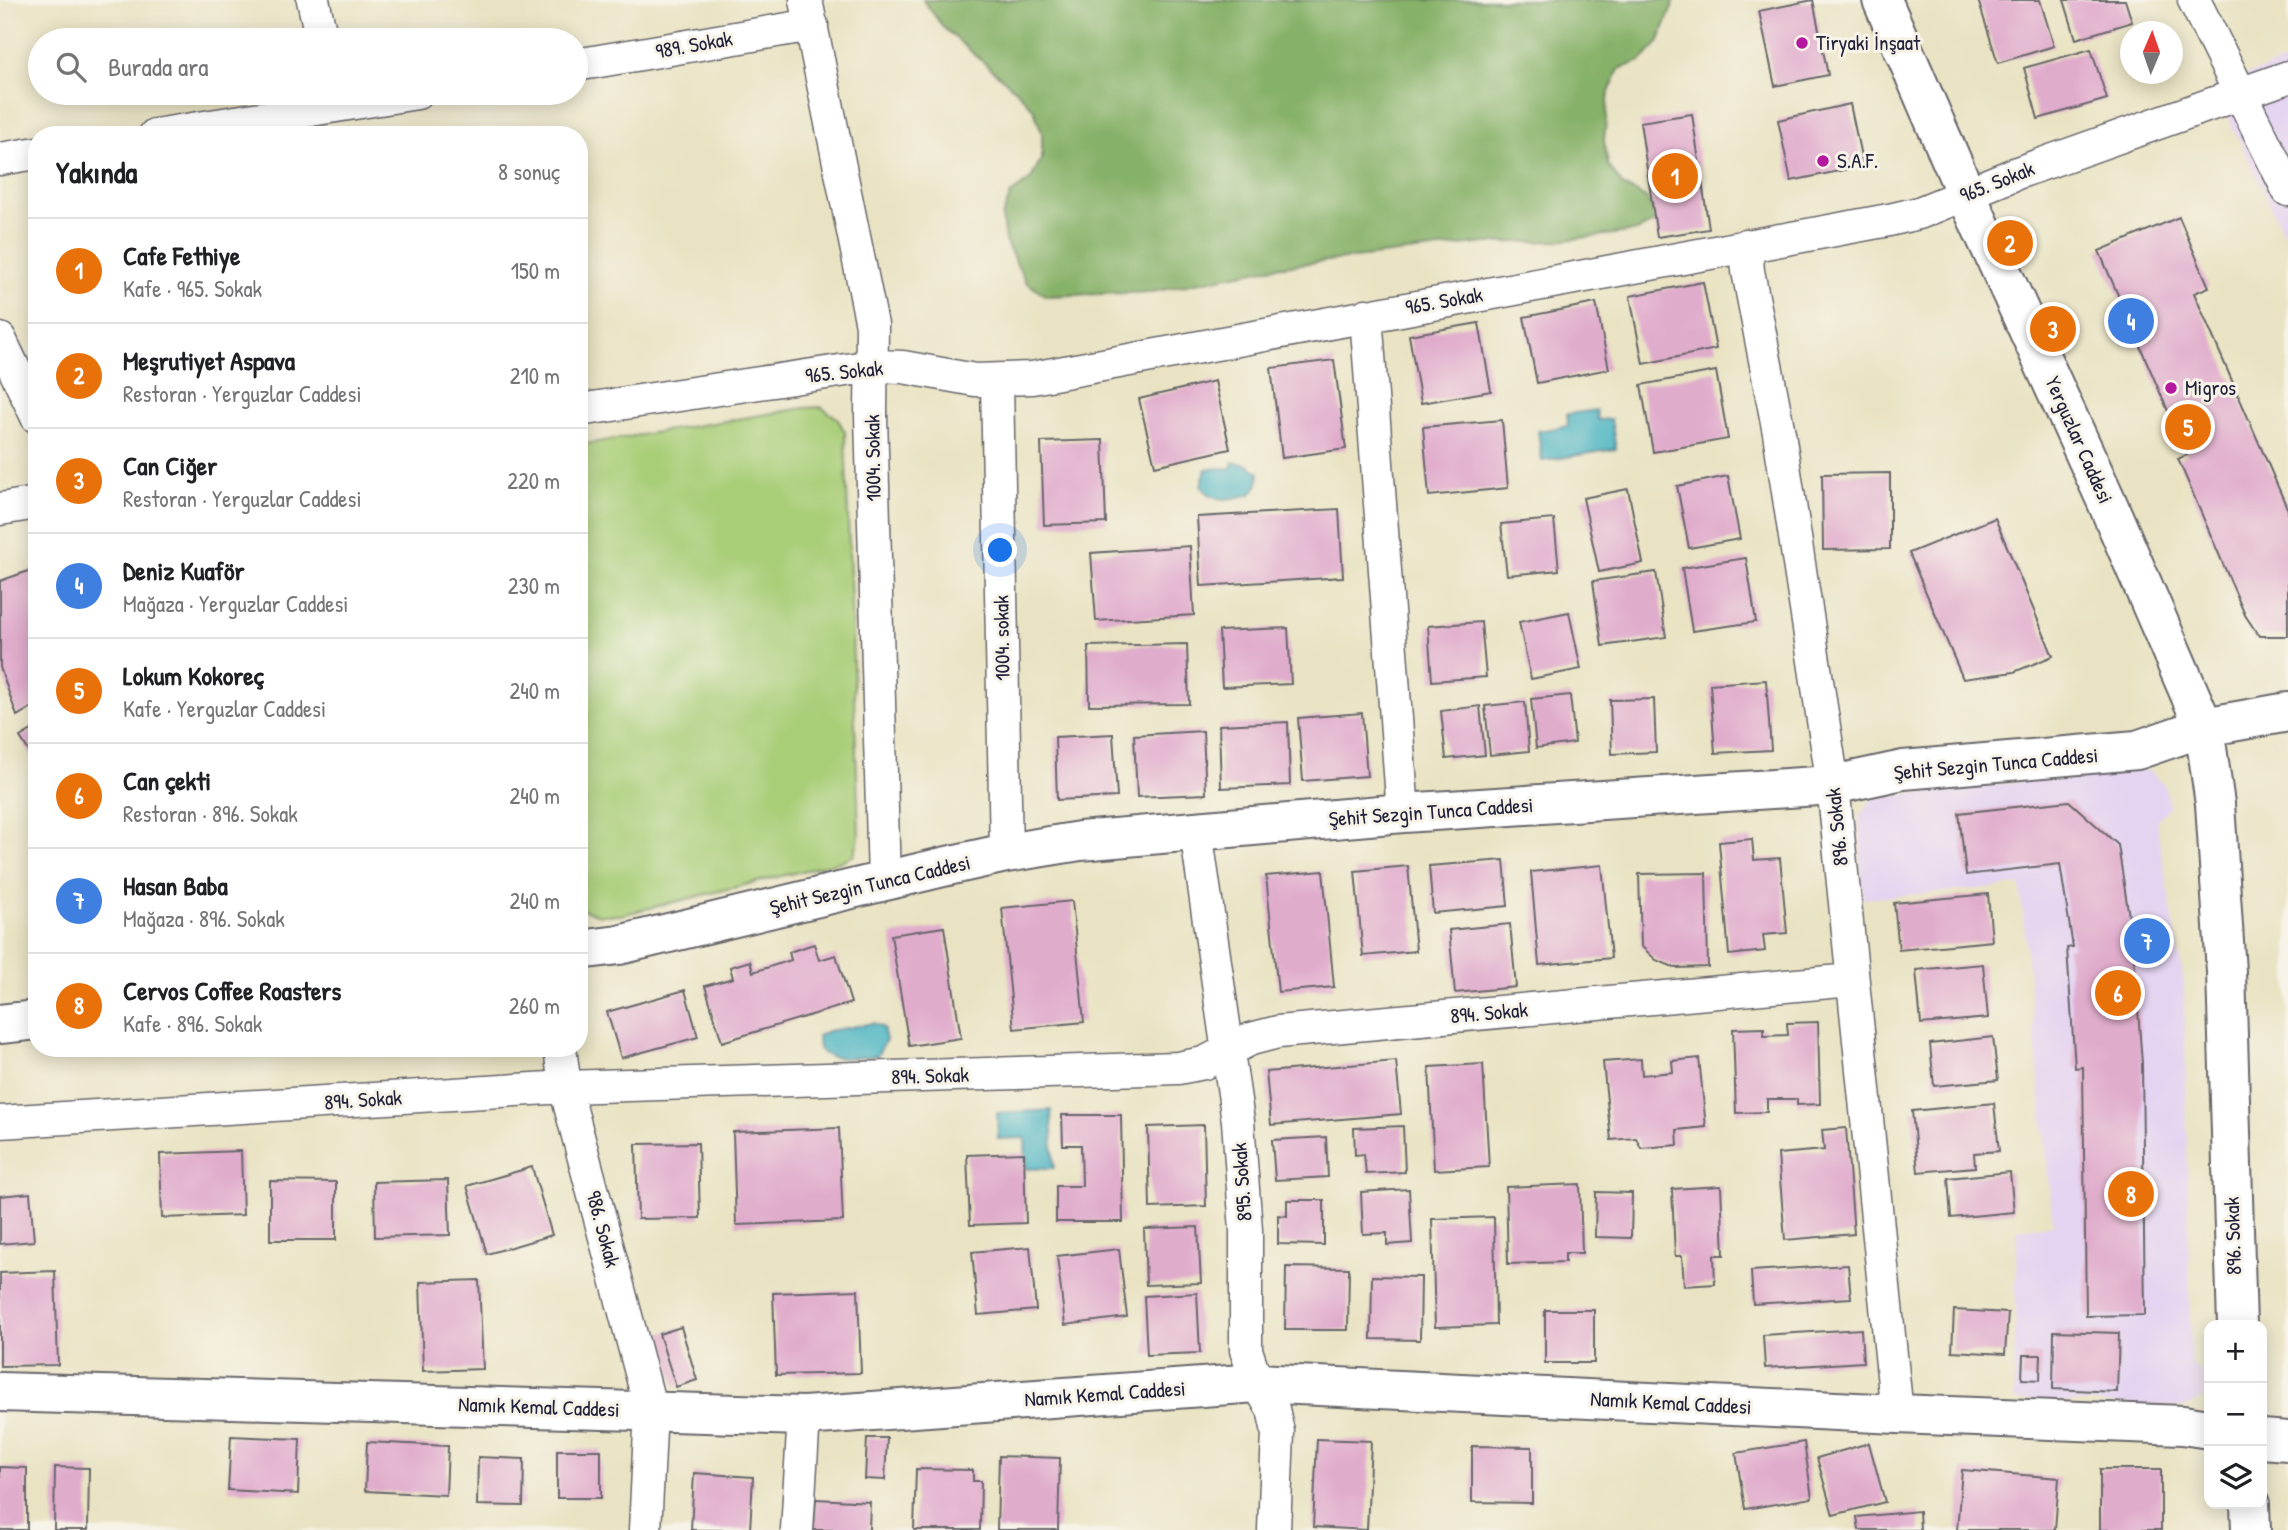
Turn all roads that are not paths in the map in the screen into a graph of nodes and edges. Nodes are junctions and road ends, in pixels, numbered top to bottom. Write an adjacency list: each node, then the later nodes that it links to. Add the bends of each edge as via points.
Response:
1 (313, 0): 5 (street)
2 (1882, 0): 15 (street, Yerguzlar Caddesi)
3 (2194, 0): 8 (street)
4 (809, 13): 6 (street, 989. Sokak); 19 (street, 1004. Sokak, via 872,325)
5 (319, 28)
6 (588, 62)
7 (2288, 77): 8 (street, 965. Sokak)
8 (2240, 94): 14 (street); 15 (street, 965. Sokak)
9 (364, 105): 10 (street)
10 (338, 111): 11 (street)
11 (224, 126)
12 (28, 154): 13 (street)
13 (0, 159)
14 (2288, 190)
15 (1966, 194): 16 (street, 965. Sokak, via 1889,220); 26 (street, Yerguzlar Caddesi)
16 (1746, 245): 17 (street, 965. Sokak); 27 (street, 896. Sokak)
17 (1367, 315): 20 (street, 965. Sokak); 28 (street)
18 (0, 339): 21 (street)
19 (873, 366): 20 (street, 965. Sokak); 22 (street, 965. Sokak); 31 (street, 1004. Sokak)
20 (997, 381): 30 (street, 1004. sokak)
21 (28, 397)
22 (588, 409)
23 (28, 504): 24 (street)
24 (0, 509)
25 (2288, 712): 26 (street, Şehit Sezgin Tunca Caddesi)
26 (2204, 727): 27 (street, Şehit Sezgin Tunca Caddesi, via 2137,750 1903,770); 40 (street, 896. Sokak, via 2215,803 2226,972)
27 (1833, 785): 28 (street, Şehit Sezgin Tunca Caddesi); 33 (street, 896. Sokak)
28 (1403, 813): 29 (street, Şehit Sezgin Tunca Caddesi)
29 (1196, 831): 30 (street, Şehit Sezgin Tunca Caddesi); 36 (street, 895. Sokak)
30 (1006, 853): 31 (street, Şehit Sezgin Tunca Caddesi)
31 (884, 881): 32 (street, Şehit Sezgin Tunca Caddesi)
32 (588, 949)
33 (1852, 980): 36 (street, 894. Sokak, via 1278,1032 1251,1039); 44 (street, 896. Sokak)
34 (28, 1021): 35 (street)
35 (0, 1024)
36 (1228, 1052): 38 (street, 894. Sokak, via 1178,1068); 41 (street, 895. Sokak, via 1246,1230 1246,1350)
37 (561, 1057): 38 (street, 986. Sokak)
38 (565, 1087): 39 (street, 894. Sokak); 43 (street, 986. Sokak)
39 (0, 1122)
40 (2237, 1320)
41 (1257, 1383): 44 (street, Namık Kemal Caddesi); 45 (street, Namık Kemal Caddesi); 52 (street, 895. Sokak, via 1273,1409 1278,1432)
42 (0, 1392): 43 (street, Namık Kemal Caddesi)
43 (651, 1410): 45 (street, Namık Kemal Caddesi); 50 (street, 986. Sokak)
44 (1897, 1414): 46 (street, Namık Kemal Caddesi)
45 (804, 1416): 51 (street)
46 (2204, 1428)
47 (2267, 1439): 48 (street)
48 (2288, 1441)
49 (2250, 1509): 53 (street)
50 (645, 1530)
51 (797, 1530)
52 (1273, 1530)
53 (2251, 1530)

